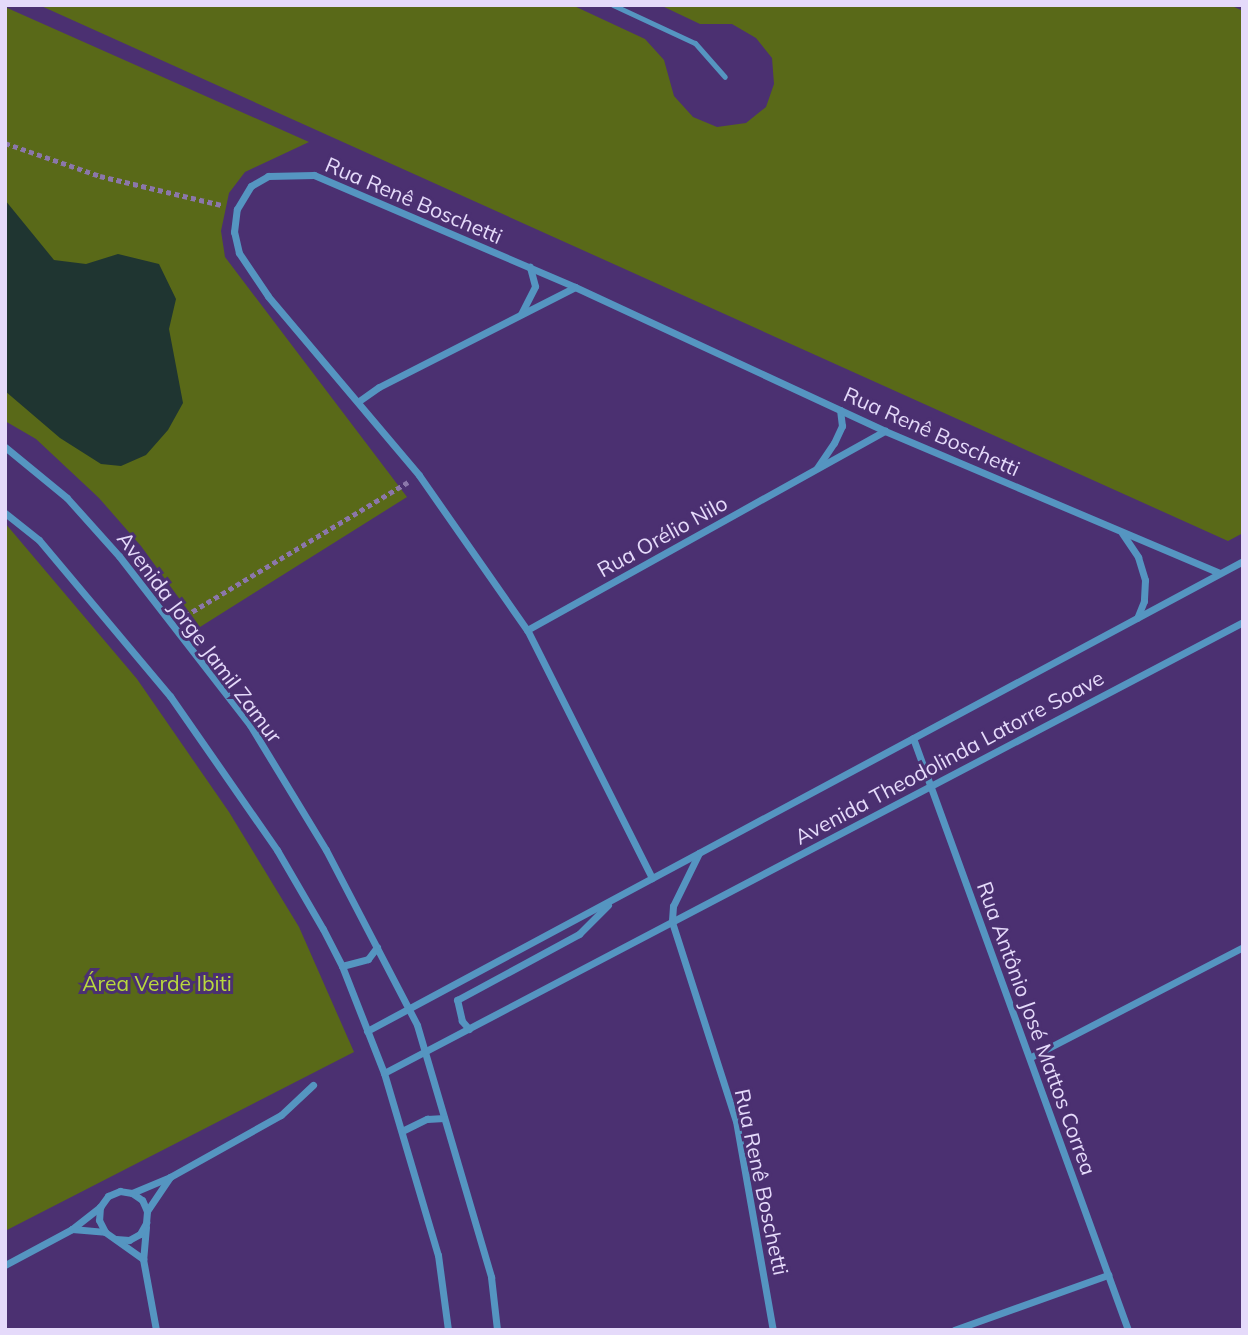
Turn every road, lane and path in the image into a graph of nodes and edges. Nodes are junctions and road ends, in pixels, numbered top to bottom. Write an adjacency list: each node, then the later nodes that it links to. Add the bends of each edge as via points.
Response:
1 (613, 5): 2 (lane, via 695,43)
2 (725, 77)
3 (5, 143): 4 (path, via 100,176)
4 (237, 209): 5 (street, Rua Renê Boschetti, via 251,186 268,176 314,175); 8 (street, via 234,232 239,253 268,296)
5 (530, 267): 6 (street, Rua Renê Boschetti); 7 (street, via 535,286)
6 (575, 287): 7 (street); 9 (street, Rua Renê Boschetti)
7 (521, 314): 8 (street)
8 (359, 401): 13 (street)
9 (840, 410): 10 (street, Rua Renê Boschetti); 12 (street, Rua Orélio Nilo, via 842,426)
10 (885, 431): 12 (street, Rua Orélio Nilo); 15 (street, Rua Renê Boschetti)
11 (5, 447): 20 (street, Avenida Jorge Jamil Zamur, via 67,498)
12 (814, 471): 21 (street, Rua Orélio Nilo)
13 (419, 475): 20 (path); 21 (street)
14 (5, 513): 30 (street, via 39,540 170,696 277,850)
15 (1122, 532): 17 (street, Rua Renê Boschetti); 18 (street, via 1145,580)
16 (1243, 561): 17 (street, Avenida Theodolinda Latorre Soave)
17 (1219, 573): 18 (street, Avenida Theodolinda Latorre Soave)
18 (1137, 618): 22 (street, Avenida Theodolinda Latorre Soave)
19 (1243, 622): 23 (street, Avenida Theodolinda Latorre Soave)
20 (172, 624): 28 (street, Avenida Jorge Jamil Zamur, via 250,725 326,850)
21 (527, 630): 25 (street)
22 (913, 738): 23 (street, Rua Antônio José Mattos Correa); 24 (street, Avenida Theodolinda Latorre Soave)
23 (930, 786): 27 (street, Avenida Theodolinda Latorre Soave); 35 (street, Rua Antônio José Mattos Correa)
24 (699, 853): 25 (street, Avenida Theodolinda Latorre Soave); 27 (street, via 673,906)
25 (652, 878): 26 (street, Avenida Theodolinda Latorre Soave)
26 (613, 899): 31 (street, Avenida Theodolinda Latorre Soave); 32 (street, Avenida Theodolinda Latorre Soave, via 579,934 457,1000)
27 (672, 922): 32 (street, Avenida Theodolinda Latorre Soave); 54 (street, Rua Renê Boschetti, via 736,1122)
28 (377, 947): 30 (street, via 368,959); 31 (street, Avenida Jorge Jamil Zamur)
29 (1243, 947): 35 (street)
30 (342, 966): 33 (street)
31 (409, 1009): 33 (street, Avenida Theodolinda Latorre Soave); 34 (street, Avenida Jorge Jamil Zamur)
32 (469, 1029): 34 (street, Avenida Theodolinda Latorre Soave)
33 (367, 1031): 36 (street)
34 (425, 1052): 36 (street, Avenida Theodolinda Latorre Soave); 38 (street, Avenida Jorge Jamil Zamur)
35 (1031, 1057): 50 (street, Rua Antônio José Mattos Correa)
36 (384, 1073): 39 (street)
37 (313, 1086): 40 (street, via 281,1115)
38 (444, 1118): 39 (street, via 427,1119); 53 (street, Avenida Jorge Jamil Zamur, via 491,1276)
39 (402, 1131): 52 (street, via 438,1255)
40 (170, 1177): 41 (street); 43 (street)
41 (132, 1193): 42 (street, via 108,1196); 43 (street)
42 (100, 1207): 45 (street); 46 (street)
43 (147, 1211): 44 (street)
44 (146, 1223): 47 (street, via 140,1234 129,1240); 48 (street)
45 (72, 1229): 46 (street); 49 (street)
46 (104, 1232): 47 (street)
47 (116, 1239): 48 (street)
48 (143, 1259): 51 (street)
49 (5, 1265)
50 (1108, 1275): 55 (street); 56 (street, Rua Antônio José Mattos Correa)
51 (156, 1330)
52 (448, 1330)
53 (497, 1330)
54 (773, 1330)
55 (954, 1330)
56 (1128, 1330)

